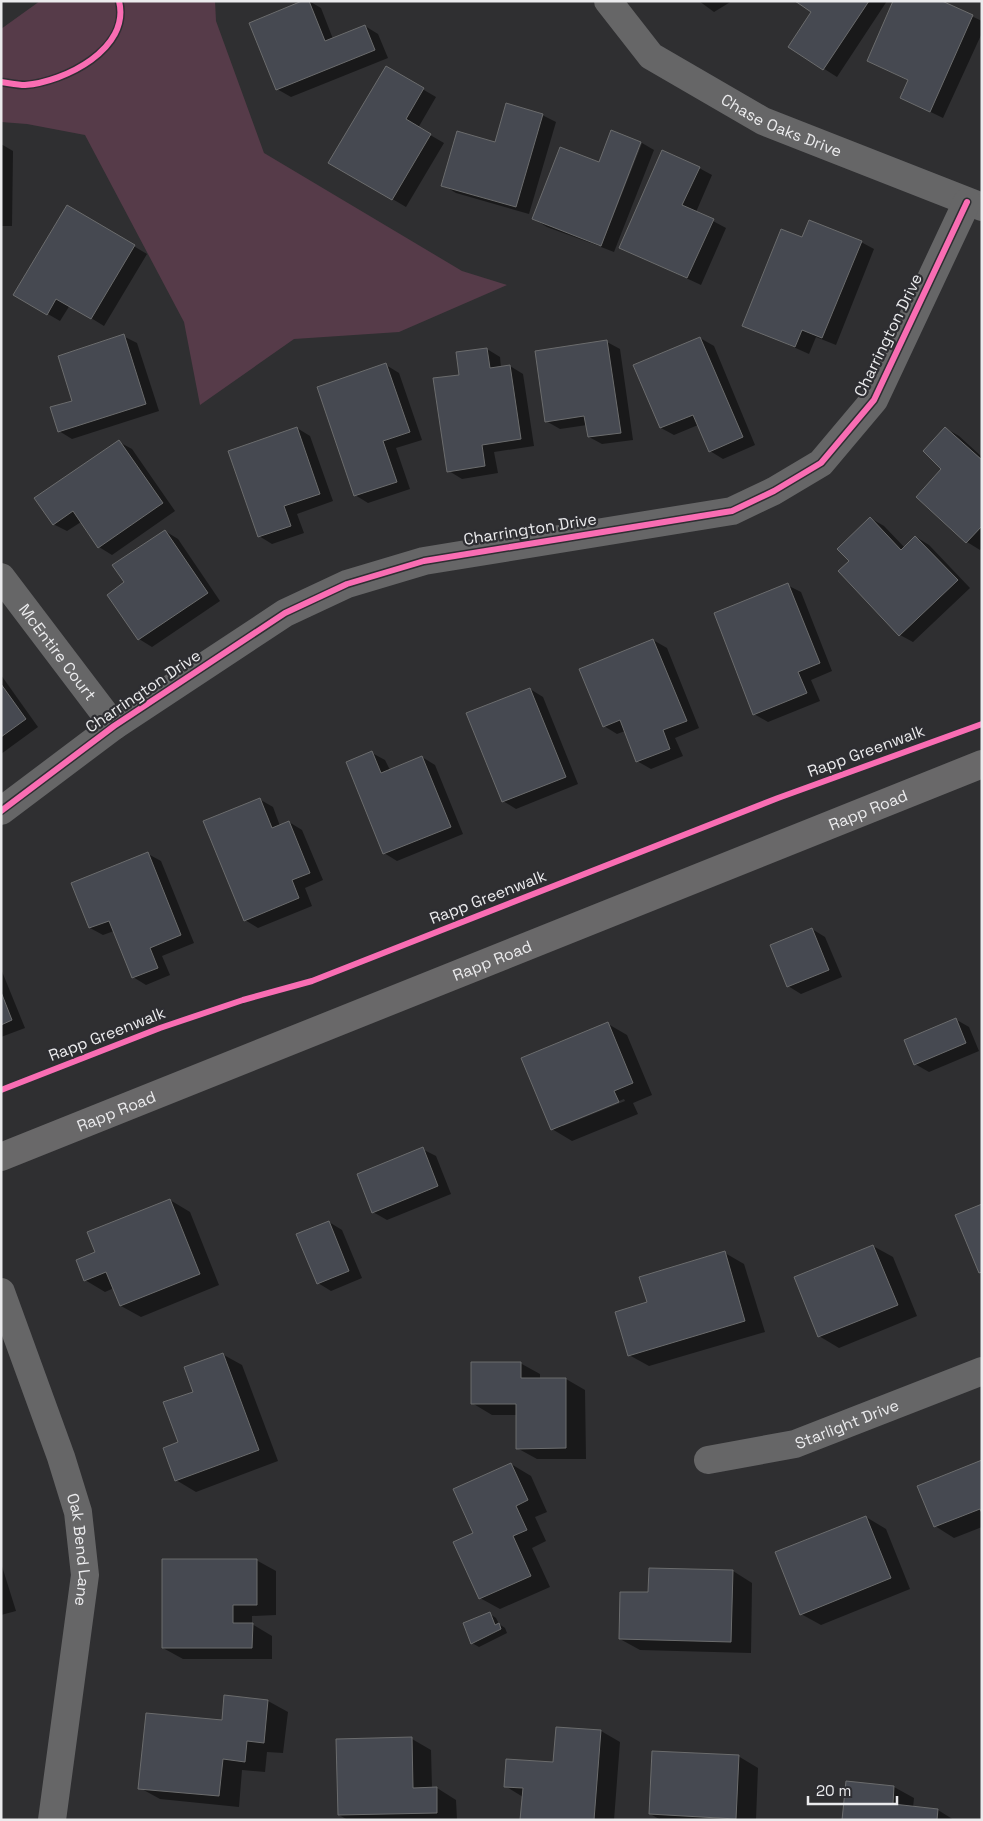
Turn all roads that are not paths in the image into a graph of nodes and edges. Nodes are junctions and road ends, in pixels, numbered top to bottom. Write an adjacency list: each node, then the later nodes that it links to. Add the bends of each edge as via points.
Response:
1 (608, 1): 2 (street, Chase Oaks Drive, via 651,56 763,121)
2 (974, 205): 4 (street, Charrington Drive, via 874,400 820,463 774,492 732,511 424,561 347,584 285,613)
3 (1, 577): 4 (street, McEntire Court)
4 (114, 726): 6 (street, Charrington Drive)
5 (982, 764): 7 (street, Rapp Road)
6 (1, 811)
7 (1, 1157)
8 (1, 1292): 11 (street, Oak Bend Lane, via 78,1512 85,1575)
9 (982, 1371): 10 (street, Starlight Drive, via 795,1444)
10 (708, 1460)
11 (52, 1820)

